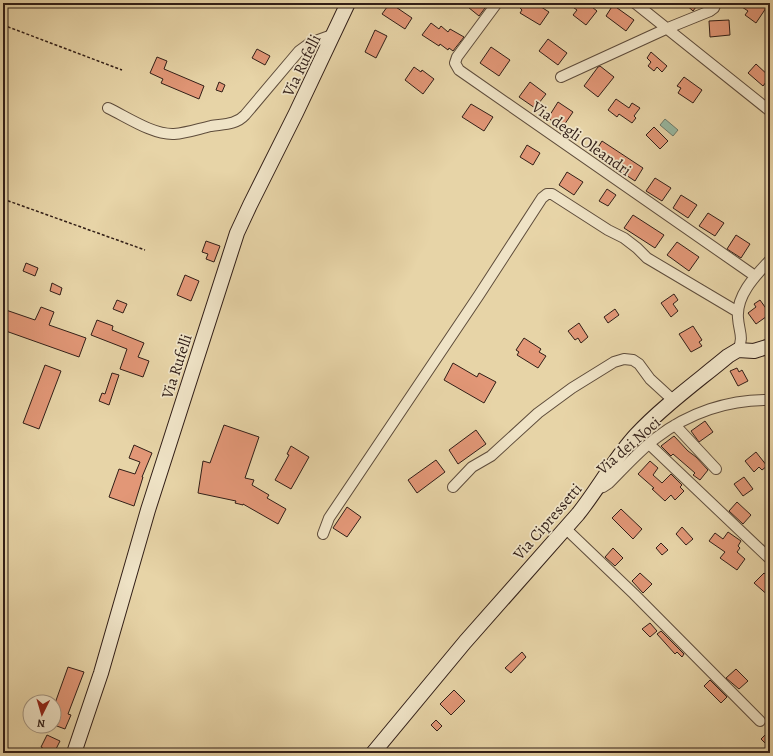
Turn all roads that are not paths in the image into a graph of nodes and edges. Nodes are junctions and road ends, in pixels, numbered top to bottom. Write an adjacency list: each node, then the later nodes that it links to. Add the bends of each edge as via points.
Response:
1 (348, 3): 6 (street, Via Rufelli)
2 (497, 3): 11 (street, Via degli Oleandri, via 457,57 457,68)
3 (635, 3): 5 (street)
4 (716, 3): 5 (street, via 710,11)
5 (668, 28): 7 (street); 9 (street)
6 (335, 34): 8 (street, via 315,40 302,48 243,117 235,122 183,133 163,134); 27 (street, Via Rufelli, via 237,233 148,510 100,678)
7 (560, 77)
8 (108, 108)
9 (770, 111)
10 (770, 260): 11 (street)
11 (755, 276): 12 (street, via 742,298)
12 (738, 312): 14 (street, via 742,338); 23 (street, via 647,258 624,238 552,194 547,194 329,518)
13 (770, 346): 14 (street, via 754,351)
14 (738, 350): 16 (street, Via Cipressetti)
15 (770, 400): 17 (street, Via dei Noci, via 749,400 723,405)
16 (674, 401): 20 (street, via 633,360 614,362 538,413 491,456 472,467); 21 (street, Via Cipressetti, via 634,438)
17 (675, 425): 18 (street, Via dei Noci); 19 (street)
18 (649, 444): 21 (street, Via dei Noci, via 609,483); 24 (street)
19 (716, 469)
20 (453, 487)
21 (597, 488): 22 (street, Via Cipressetti)
22 (565, 528): 25 (street); 26 (street, Via Cipressetti, via 465,642)
23 (323, 534)
24 (770, 559)
25 (760, 721)
26 (379, 751)
27 (74, 753)

